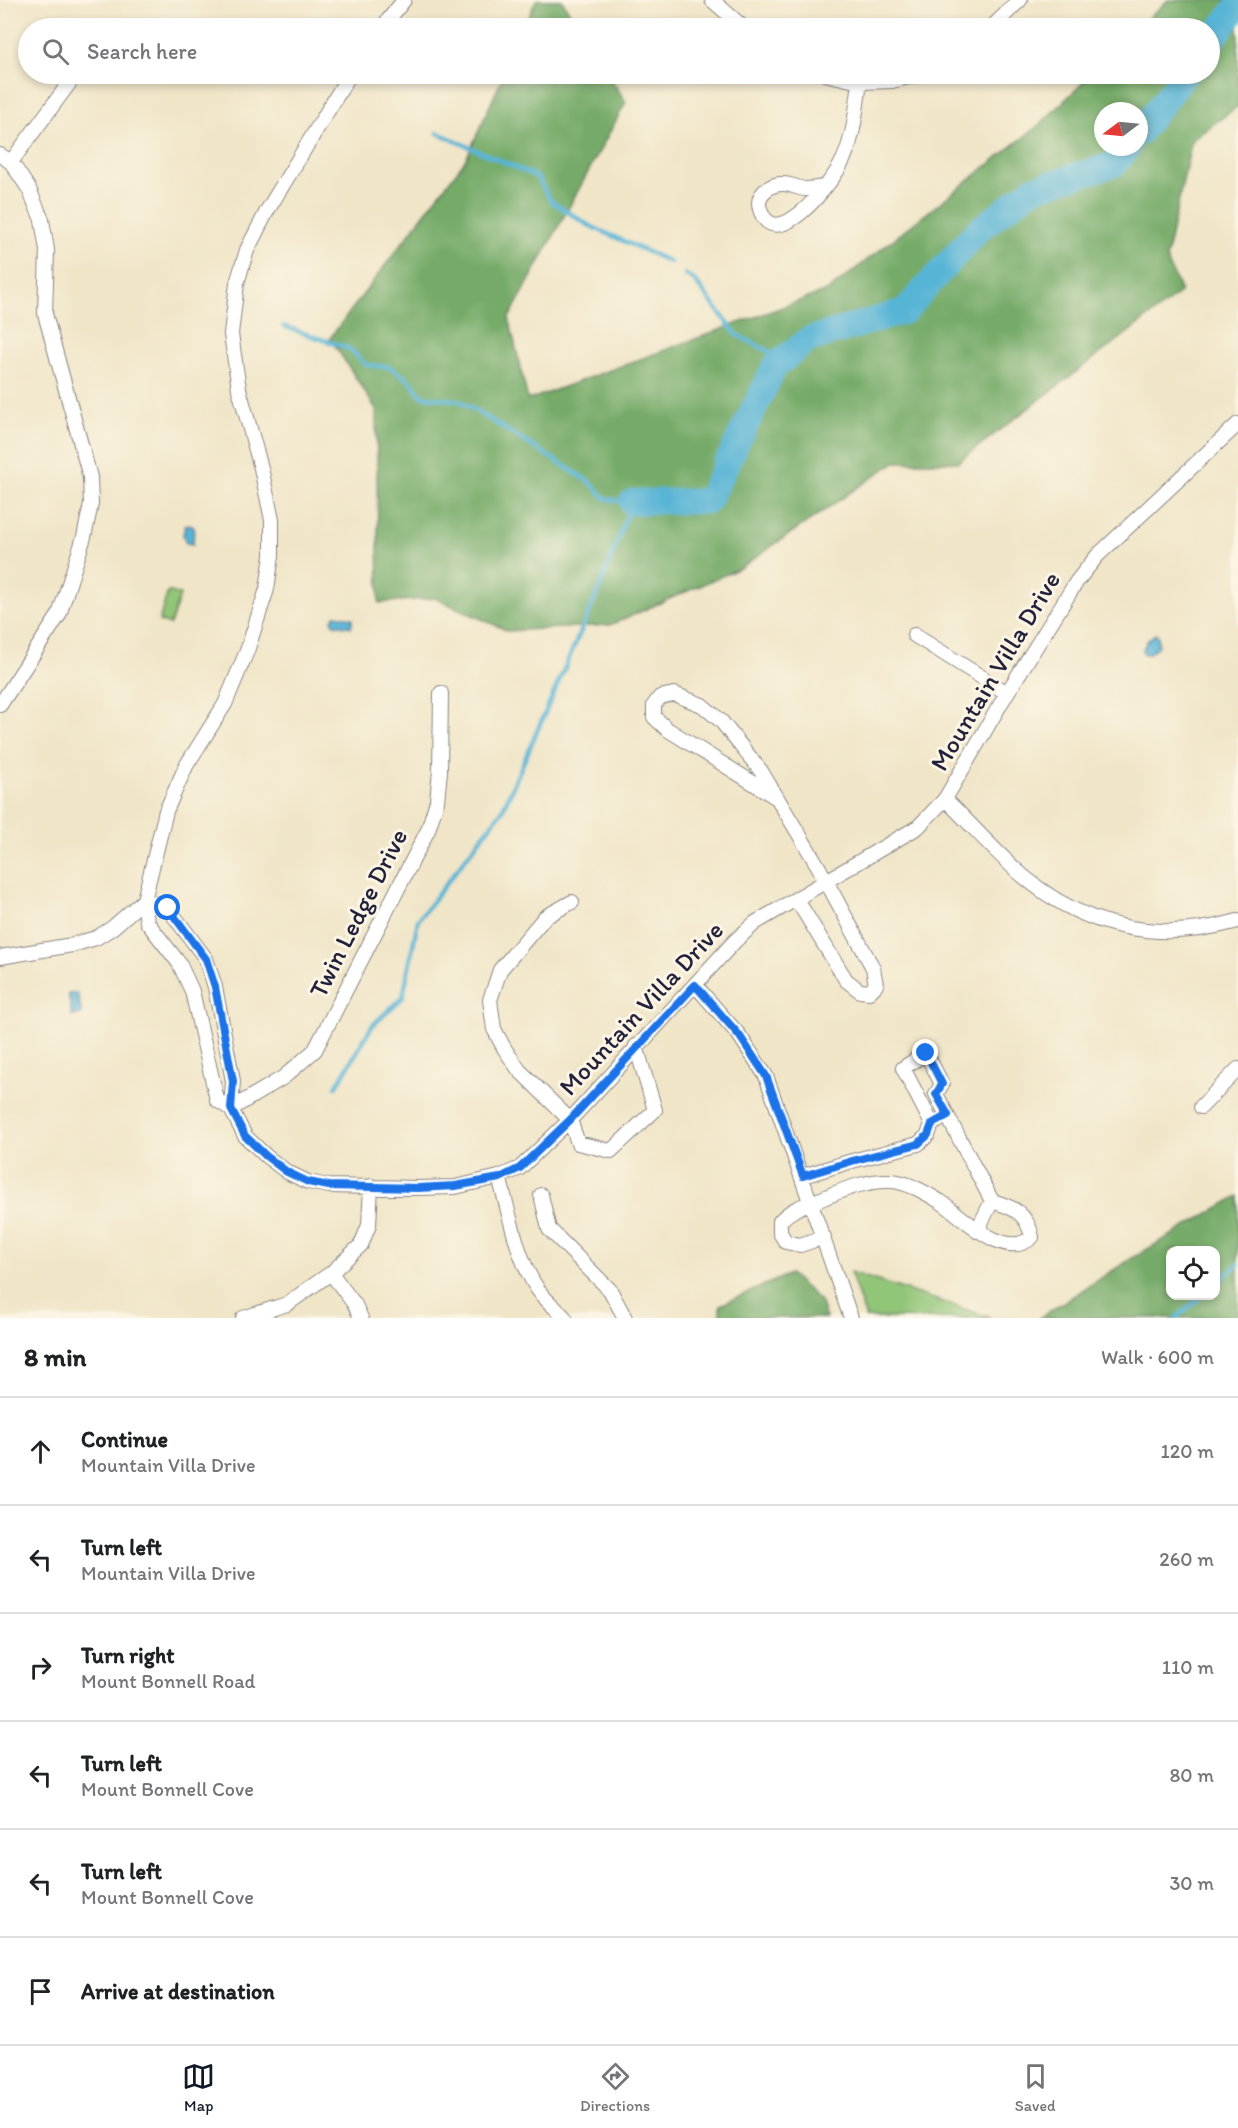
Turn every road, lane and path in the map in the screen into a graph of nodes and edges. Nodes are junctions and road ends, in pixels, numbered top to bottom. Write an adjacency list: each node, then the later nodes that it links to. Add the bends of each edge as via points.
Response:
1 (404, 0): 4 (street)
2 (712, 0): 5 (street)
3 (1020, 0): 6 (street)
4 (390, 18)
5 (733, 18)
6 (1001, 18)
7 (68, 84): 10 (street)
8 (344, 84): 20 (street, via 267,210 247,250 237,283 231,334 239,389 272,520 267,589 225,704 186,766 166,811)
9 (860, 84): 11 (street, via 855,125 841,165)
10 (6, 159): 16 (street, via 29,189 42,220 47,250 45,314 90,477 92,504 59,615)
11 (824, 188): 11 (street, via 804,211 777,226 768,223 758,205 762,193 770,187 784,184)
12 (1238, 424): 15 (street, Mountain Villa Drive, via 1097,556)
13 (914, 635): 15 (street)
14 (441, 693): 29 (street, Twin Ledge Drive, via 440,771 437,801 428,830 315,1050 284,1077)
15 (1007, 693): 18 (street, Mountain Villa Drive)
16 (0, 705)
17 (777, 798): 17 (street, via 761,771 715,715 674,694 660,697 654,705 654,717 667,729); 19 (street)
18 (945, 799): 19 (street, Mountain Villa Drive, via 918,827); 23 (street, via 1022,875 1080,913 1117,926 1159,933)
19 (827, 882): 21 (street, Mountain Villa Drive); 21 (street, via 873,968 876,985 869,992 846,980)
20 (144, 900): 24 (street, via 96,938); 29 (street, Mountain Villa Drive, via 147,922 179,963 192,991 217,1100); 29 (street, via 168,908 206,959 233,1081)
21 (797, 900): 25 (street, Mountain Villa Drive, via 755,923)
22 (572, 902): 31 (street, via 545,917 501,970 490,1000 494,1029 504,1048 519,1070)
23 (1238, 921)
24 (0, 957)
25 (695, 985): 26 (street, Mountain Villa Drive); 33 (street, via 739,1035 766,1076)
26 (636, 1046): 31 (street, Mountain Villa Drive); 31 (street, via 655,1110 611,1150 578,1143)
27 (1238, 1069): 28 (street)
28 (1201, 1107)
29 (231, 1109): 35 (street, Mountain Villa Drive, via 245,1136 287,1172 329,1186)
30 (948, 1115): 32 (street); 32 (street, via 936,1094 942,1084 926,1053 903,1068); 37 (street)
31 (570, 1120): 34 (street, Mountain Villa Drive, via 520,1168)
32 (932, 1124): 33 (street, via 928,1135 918,1144)
33 (803, 1176): 38 (street)
34 (500, 1178): 35 (street, Mountain Villa Drive, via 455,1186); 44 (street, via 530,1274 541,1294)
35 (371, 1186): 41 (street, via 369,1225 361,1245)
36 (541, 1195): 45 (street, via 549,1229 610,1290)
37 (993, 1201): 39 (street); 39 (street, via 1012,1207 1025,1219 1032,1237 1018,1245)
38 (811, 1203): 39 (street, via 868,1183 891,1181 942,1203); 40 (street); 40 (street, via 790,1210 780,1221 780,1233 786,1242 800,1245)
39 (977, 1231)
40 (824, 1237): 46 (street)
41 (331, 1273): 42 (street, via 287,1304); 43 (street)
42 (243, 1318)
43 (361, 1318)
44 (565, 1318)
45 (625, 1318)
46 (851, 1318)

